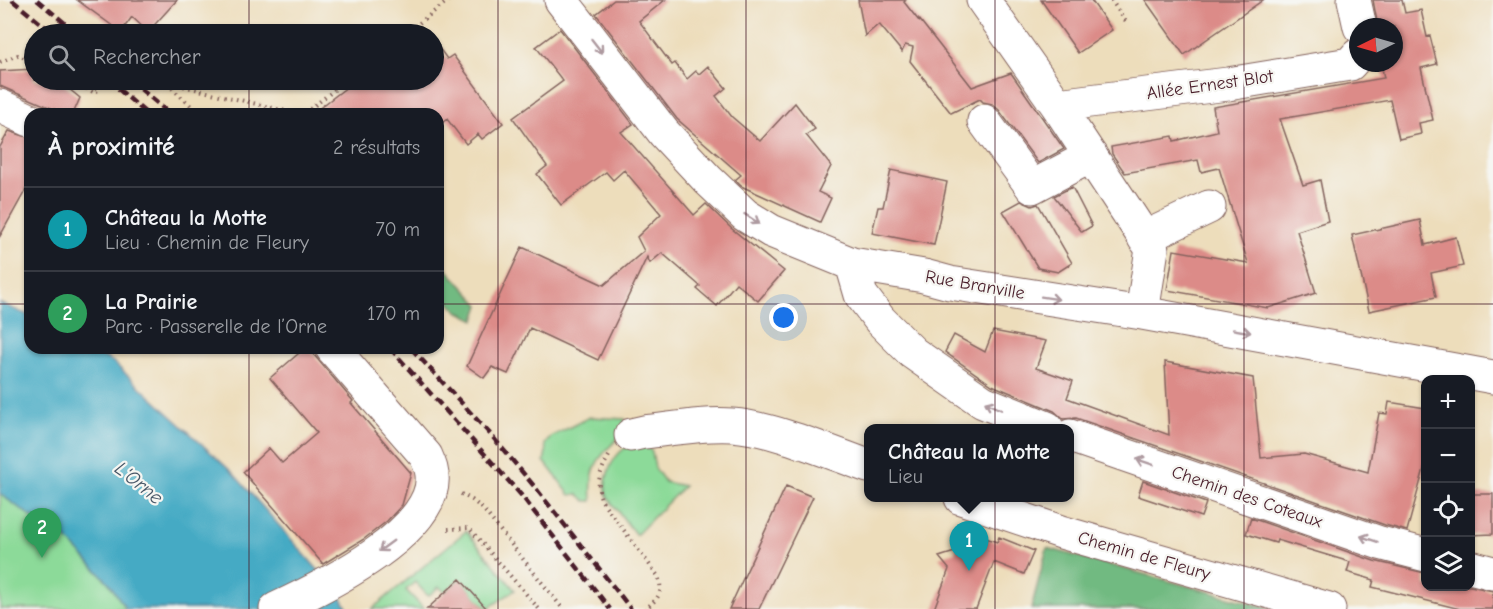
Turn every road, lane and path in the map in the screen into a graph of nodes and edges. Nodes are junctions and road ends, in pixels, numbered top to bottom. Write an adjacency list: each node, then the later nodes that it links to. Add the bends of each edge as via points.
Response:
1 (449, 0): 8 (path)
2 (561, 0): 26 (street, Rue Branville, one-way to 26, via 664,133 745,215 771,231)
3 (983, 0): 16 (street)
4 (1354, 0): 6 (street)
5 (1113, 1): 7 (path)
6 (1358, 18)
7 (1127, 23)
8 (418, 24)
9 (24, 58): 10 (path, via 18,55)
10 (0, 62)
11 (1349, 64): 16 (street, Allée Ernest Blot)
12 (175, 90): 17 (path)
13 (201, 90): 18 (path)
14 (334, 90): 19 (path)
15 (0, 105): 20 (street)
16 (1058, 105): 22 (street)
17 (194, 108)
18 (274, 108)
19 (311, 108)
20 (24, 117)
21 (984, 121): 22 (street, via 1032,187)
22 (1094, 161): 23 (street); 25 (street)
23 (1070, 183)
24 (1209, 207): 25 (street)
25 (1144, 238): 27 (street, via 1152,249)
26 (852, 264): 27 (street, Rue Branville, one-way to 27); 30 (street, one-way to 26, via 983,402 913,353 879,320 861,295)
27 (1142, 312): 29 (street, Rue Branville, one-way to 29)
28 (337, 354): 34 (street, via 426,456 432,470)
29 (1493, 377)
30 (1035, 424)
31 (631, 435): 33 (street, via 732,425 757,429); 43 (path, via 608,458 598,486 606,509 658,576 660,594)
32 (1074, 437): 37 (street, Chemin des Coteaux, one-way to 32)
33 (864, 465)
34 (432, 485): 40 (street, one-way to 40, via 425,504 394,541 336,580); 42 (path, via 454,491 483,509)
35 (973, 502): 44 (street, Chemin de Fleury, via 1061,532)
36 (469, 528): 41 (path)
37 (1421, 554)
38 (1475, 568): 39 (street)
39 (1493, 573)
40 (276, 609)
41 (539, 609)
42 (563, 609)
43 (645, 609)
44 (1329, 609)

